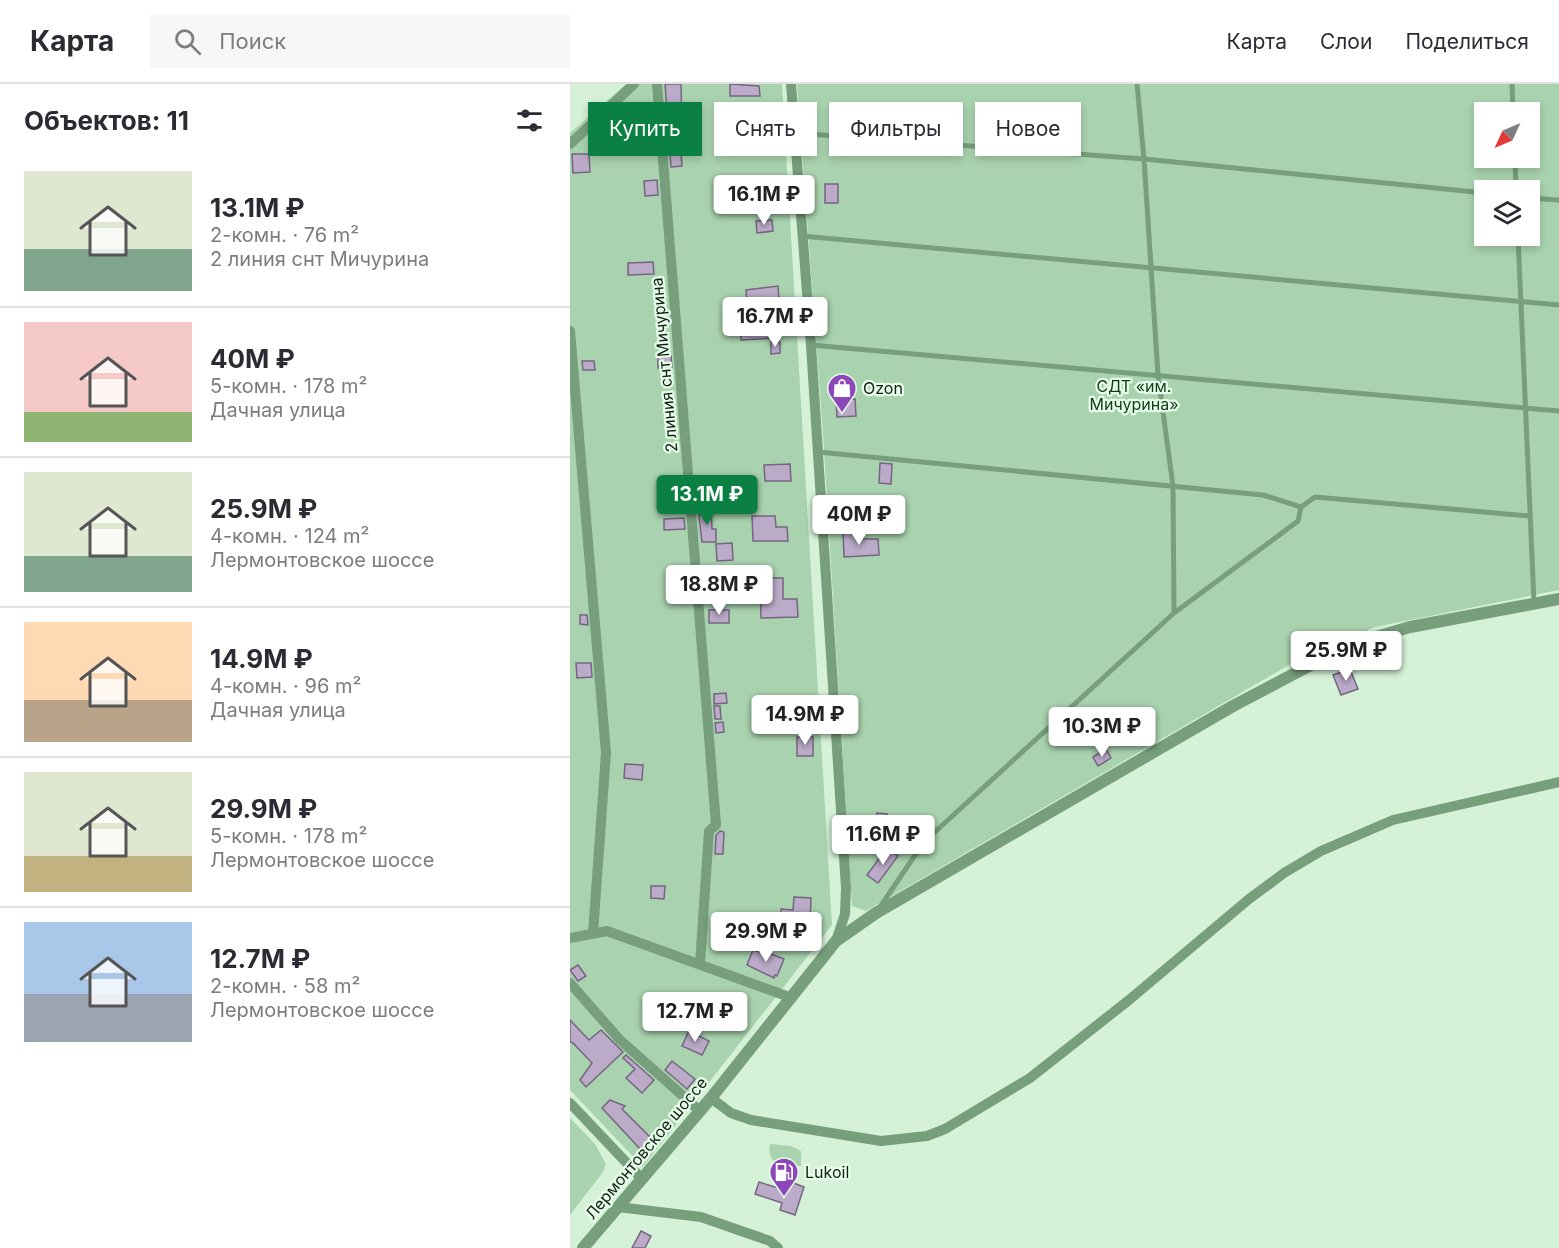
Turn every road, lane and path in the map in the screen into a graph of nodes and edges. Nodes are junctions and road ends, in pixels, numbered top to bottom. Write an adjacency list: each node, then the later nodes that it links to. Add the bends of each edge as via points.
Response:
1 (634, 84): 9 (street)
2 (657, 84): 37 (street, 2 линия снт Мичурина, via 716,825 709,831)
3 (791, 84): 6 (street)
4 (1137, 84): 11 (lane)
5 (1511, 84): 7 (lane)
6 (792, 102)
7 (1512, 102)
8 (817, 135): 11 (lane)
9 (570, 144)
10 (797, 156): 15 (street)
11 (1144, 159): 12 (lane); 17 (lane)
12 (1474, 192)
13 (1540, 199): 14 (lane)
14 (1559, 200)
15 (802, 236): 17 (lane); 21 (street)
16 (1518, 246): 18 (lane)
17 (1151, 267): 18 (lane); 22 (lane)
18 (1521, 302): 19 (lane); 23 (lane)
19 (1559, 305)
20 (570, 331): 34 (street, via 606,753)
21 (811, 345): 22 (lane); 25 (street)
22 (1158, 375): 23 (lane); 26 (lane)
23 (1526, 408): 24 (lane); 28 (lane)
24 (1559, 411)
25 (818, 452): 26 (lane); 36 (street, via 846,888 845,914)
26 (1173, 486): 27 (lane, via 1263,495); 31 (lane)
27 (1301, 507): 28 (lane, via 1315,497); 31 (lane, via 1298,521)
28 (1530, 516): 30 (lane)
29 (1559, 599): 30 (street, Лермонтовское шоссе)
30 (1534, 604): 33 (street, Лермонтовское шоссе, via 1410,627 1349,645 1233,706)
31 (1174, 613): 33 (lane, via 924,842)
32 (1559, 782): 40 (street, via 1393,820 1321,851 1250,899 1030,1078 927,1136 881,1142 751,1120 731,1113)
33 (876, 913): 36 (street, Лермонтовское шоссе)
34 (593, 933): 35 (street); 37 (street, via 607,931)
35 (570, 938)
36 (836, 940): 39 (street, Лермонтовское шоссе)
37 (700, 964): 39 (street)
38 (570, 983): 42 (street, via 620,1040)
39 (792, 998): 40 (street, Лермонтовское шоссе)
40 (711, 1098): 42 (street, Лермонтовское шоссе)
41 (570, 1103): 43 (street)
42 (700, 1111): 43 (street, Лермонтовское шоссе)
43 (642, 1179): 44 (street, Лермонтовское шоссе)
44 (618, 1207): 45 (street, Лермонтовское шоссе); 46 (street, via 701,1218 770,1240)
45 (583, 1248)
46 (778, 1248)

